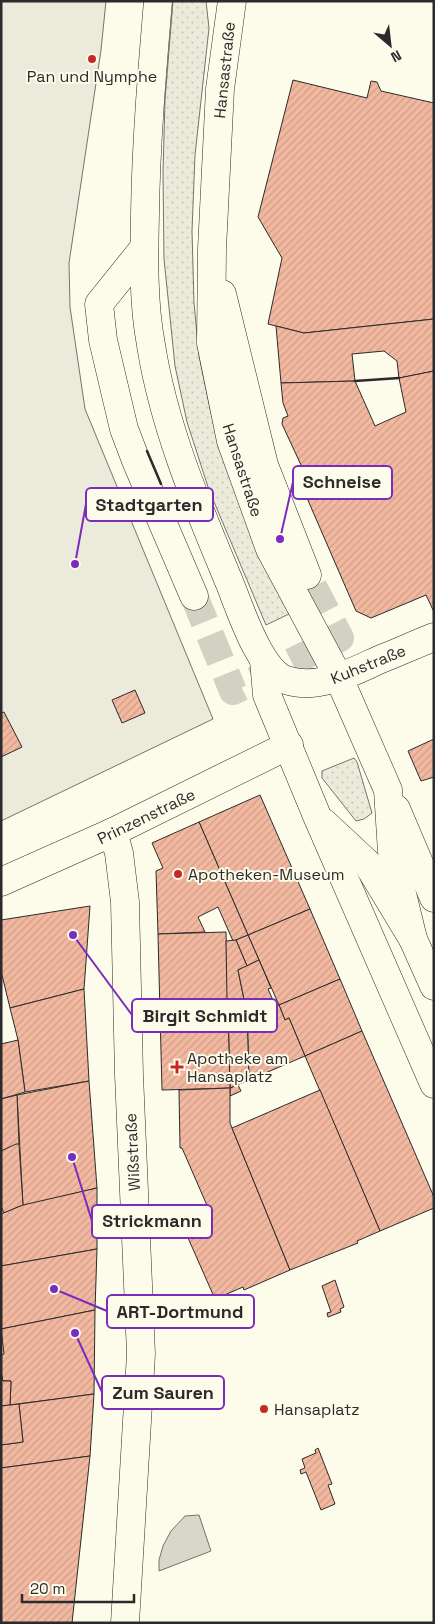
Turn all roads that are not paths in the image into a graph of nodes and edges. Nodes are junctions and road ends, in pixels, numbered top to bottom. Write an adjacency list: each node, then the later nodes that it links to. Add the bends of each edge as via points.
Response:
1 (158, 1): 3 (street, Hansastraße, via 146,160)
2 (232, 1): 4 (street, Hansastraße, via 220,89)
3 (144, 248): 6 (street, via 99,304 102,340 124,429); 8 (street, Hansastraße, via 146,308 159,386 206,526)
4 (212, 249): 5 (street, via 264,465); 9 (street, Hansastraße, via 211,343 231,441 270,549)
5 (307, 575)
6 (194, 596)
7 (434, 637): 9 (street, Kuhstraße)
8 (264, 660): 10 (street, Hansastraße, via 275,674 285,680); 11 (street, Hansastraße, via 266,695)
9 (338, 678): 10 (street, Kuhstraße); 12 (street, Hansastraße)
10 (302, 683)
11 (289, 745): 13 (street, Hansastraße); 14 (street, Prinzenstraße)
12 (388, 790): 16 (street); 17 (street, Hansastraße, via 392,852)
13 (317, 816): 17 (street, Hansastraße, via 367,863); 19 (street)
14 (113, 832): 15 (street, Prinzenstraße); 20 (street, Wißstraße, via 125,902 141,1354)
15 (1, 882)
16 (434, 898)
17 (413, 939): 18 (street, Hansastraße)
18 (434, 986)
19 (434, 1084)
20 (125, 1623)

